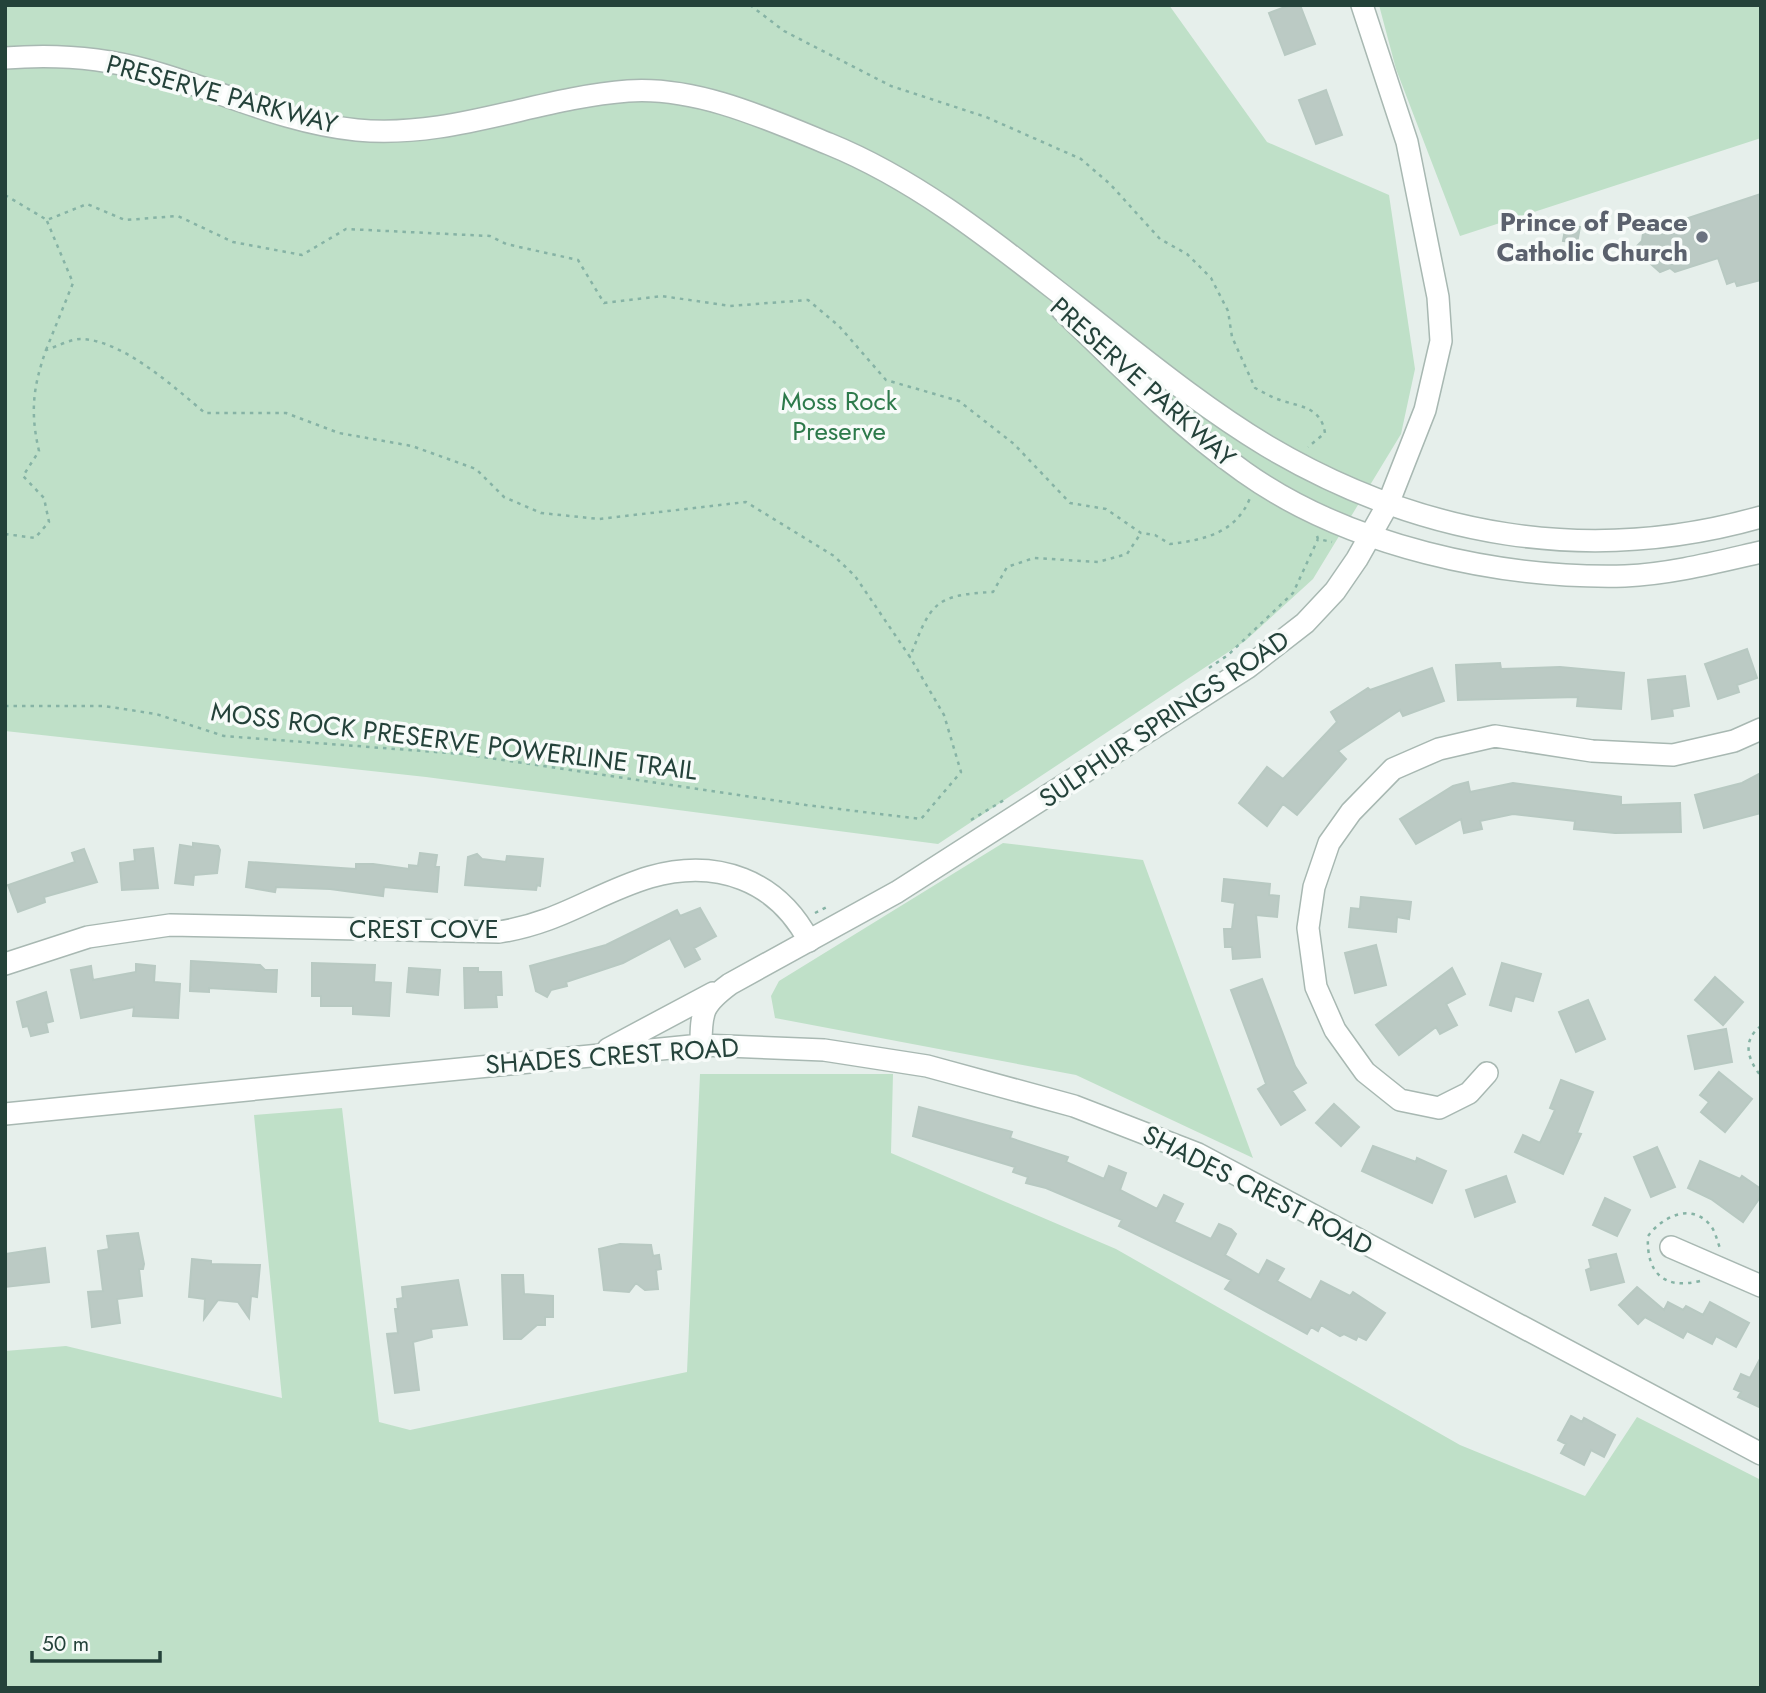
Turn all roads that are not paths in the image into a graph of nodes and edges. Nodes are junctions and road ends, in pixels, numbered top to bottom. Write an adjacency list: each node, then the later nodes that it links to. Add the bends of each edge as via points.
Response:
1 (1362, 5): 4 (street, SULPHUR SPRINGS ROAD, via 1407,142 1438,297 1441,341 1426,410)
2 (5, 58): 3 (street, PRESERVE PARKWAY, via 43,55 98,60 146,70 302,120 357,130 460,126 578,98 634,90 692,97 837,147 909,186)
3 (988, 238): 4 (street, PRESERVE PARKWAY, via 1188,393 1288,457); 6 (street, PRESERVE PARKWAY, via 1206,444 1295,504)
4 (1388, 504): 5 (street, PRESERVE PARKWAY, via 1515,536 1577,542 1670,537); 6 (street, SULPHUR SPRINGS ROAD)
5 (1761, 517)
6 (1367, 542): 7 (street, PRESERVE PARKWAY, via 1544,574 1628,576); 9 (street, SULPHUR SPRINGS ROAD, via 1335,591 1305,623 1248,668 988,836)
7 (1761, 552)
8 (1761, 729): 14 (street, via 1734,741 1673,755 1592,751 1495,736 1439,749 1393,769 1352,812 1329,843 1314,887 1308,928 1316,987 1335,1030 1365,1072 1400,1100 1439,1108 1469,1093)
9 (809, 941): 10 (street, CREST COVE, via 799,922 762,887 722,874 691,871 649,878 548,921 499,932 170,925 88,937); 11 (street, SULPHUR SPRINGS ROAD)
10 (5, 964)
11 (730, 984): 12 (street, SULPHUR SPRINGS ROAD, via 708,1000 701,1018); 13 (street)
12 (701, 1045): 13 (street, SHADES CREST ROAD); 18 (street, SHADES CREST ROAD, via 824,1050 927,1066 997,1082 1133,1127 1198,1154)
13 (599, 1054): 15 (street, SHADES CREST ROAD)
14 (1487, 1073)
15 (5, 1114)
16 (1671, 1247): 17 (street)
17 (1761, 1286)
18 (1761, 1454)

